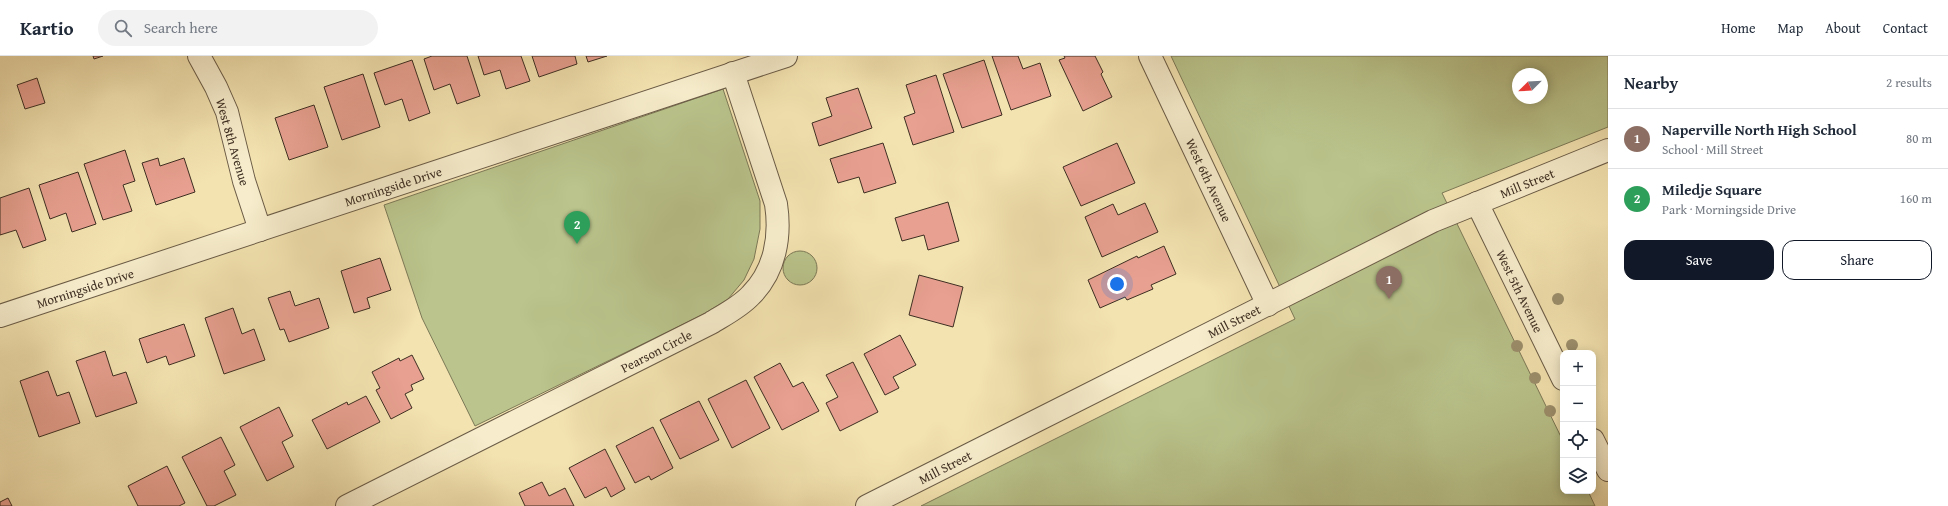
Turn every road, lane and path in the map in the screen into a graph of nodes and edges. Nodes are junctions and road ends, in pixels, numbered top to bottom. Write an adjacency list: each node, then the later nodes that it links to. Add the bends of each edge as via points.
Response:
1 (199, 56): 7 (street, West 8th Avenue, via 227,112 244,181)
2 (786, 56): 4 (street, Morningside Drive)
3 (1150, 56): 8 (street, West 6th Avenue)
4 (733, 73): 7 (street, Morningside Drive); 13 (street, Pearson Circle, via 778,216 777,244 770,268 766,278 751,296 711,323)
5 (1608, 150): 6 (street, Mill Street)
6 (1477, 203): 8 (street, Mill Street, via 1433,221); 10 (street, West 5th Avenue)
7 (260, 230): 9 (street, Morningside Drive)
8 (1268, 305): 14 (street, Mill Street)
9 (0, 316)
10 (1560, 373)
11 (1596, 446): 12 (street)
12 (1608, 470)
13 (347, 506)
14 (867, 506)

